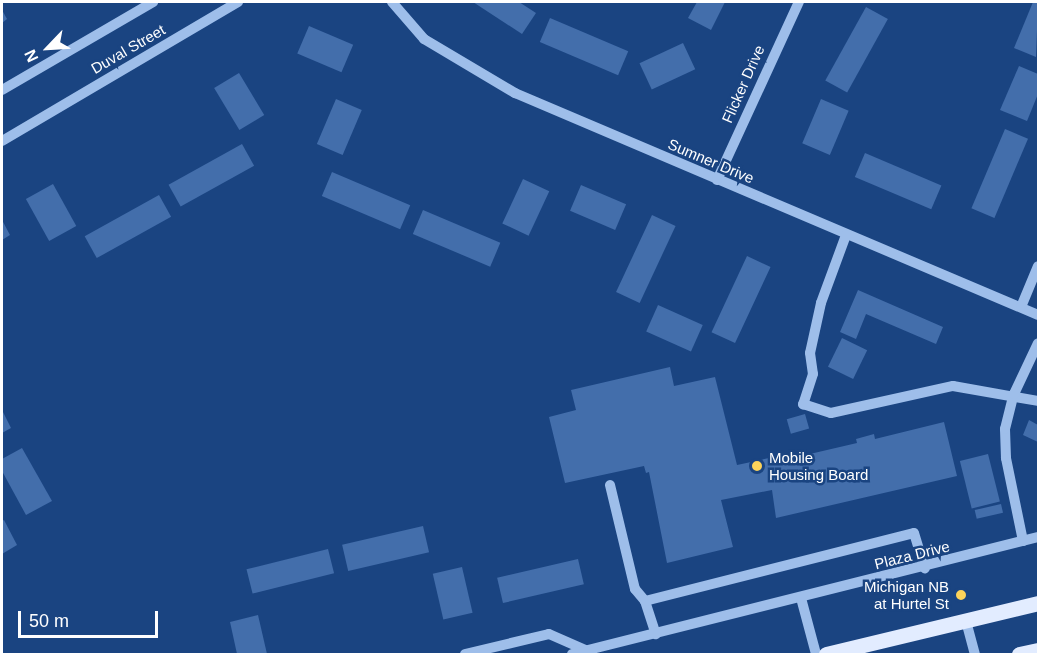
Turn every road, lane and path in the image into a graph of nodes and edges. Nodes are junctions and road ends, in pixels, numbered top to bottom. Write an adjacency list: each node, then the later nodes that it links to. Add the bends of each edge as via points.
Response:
1 (153, 2): 5 (street, Duval Street)
2 (238, 2): 6 (street, Duval Street)
3 (392, 2): 7 (street, Sumner Drive, via 424,39 515,93)
4 (799, 2): 7 (street, Flicker Drive)
5 (2, 90)
6 (2, 141)
7 (717, 180): 8 (street, Sumner Drive)
8 (846, 235): 10 (street, Sumner Drive); 13 (street, via 821,303 810,353 813,374 803,404 831,412 953,386)
9 (1038, 266): 10 (street)
10 (1021, 307): 11 (street, Sumner Drive)
11 (1038, 315)
12 (1038, 343): 13 (street)
13 (1014, 394): 14 (street); 17 (street, via 1005,429 1006,458)
14 (1038, 401)
15 (610, 485): 20 (street, via 635,589)
16 (1038, 537): 17 (street, Plaza Drive)
17 (1023, 541): 18 (street, Plaza Drive)
18 (925, 568): 19 (street, Plaza Drive); 20 (street, via 914,533)
19 (801, 598): 23 (street, Plaza Drive); 28 (street)
20 (645, 601): 23 (street)
21 (1038, 603): 22 (main road)
22 (966, 621): 29 (main road); 30 (street)
23 (656, 634): 25 (street, Plaza Drive)
24 (1038, 650): 31 (main road)
25 (588, 651): 26 (street, via 549,634); 27 (street, Plaza Drive)
26 (465, 654)
27 (572, 654)
28 (816, 654)
29 (826, 654)
30 (975, 654)
31 (1019, 654)

